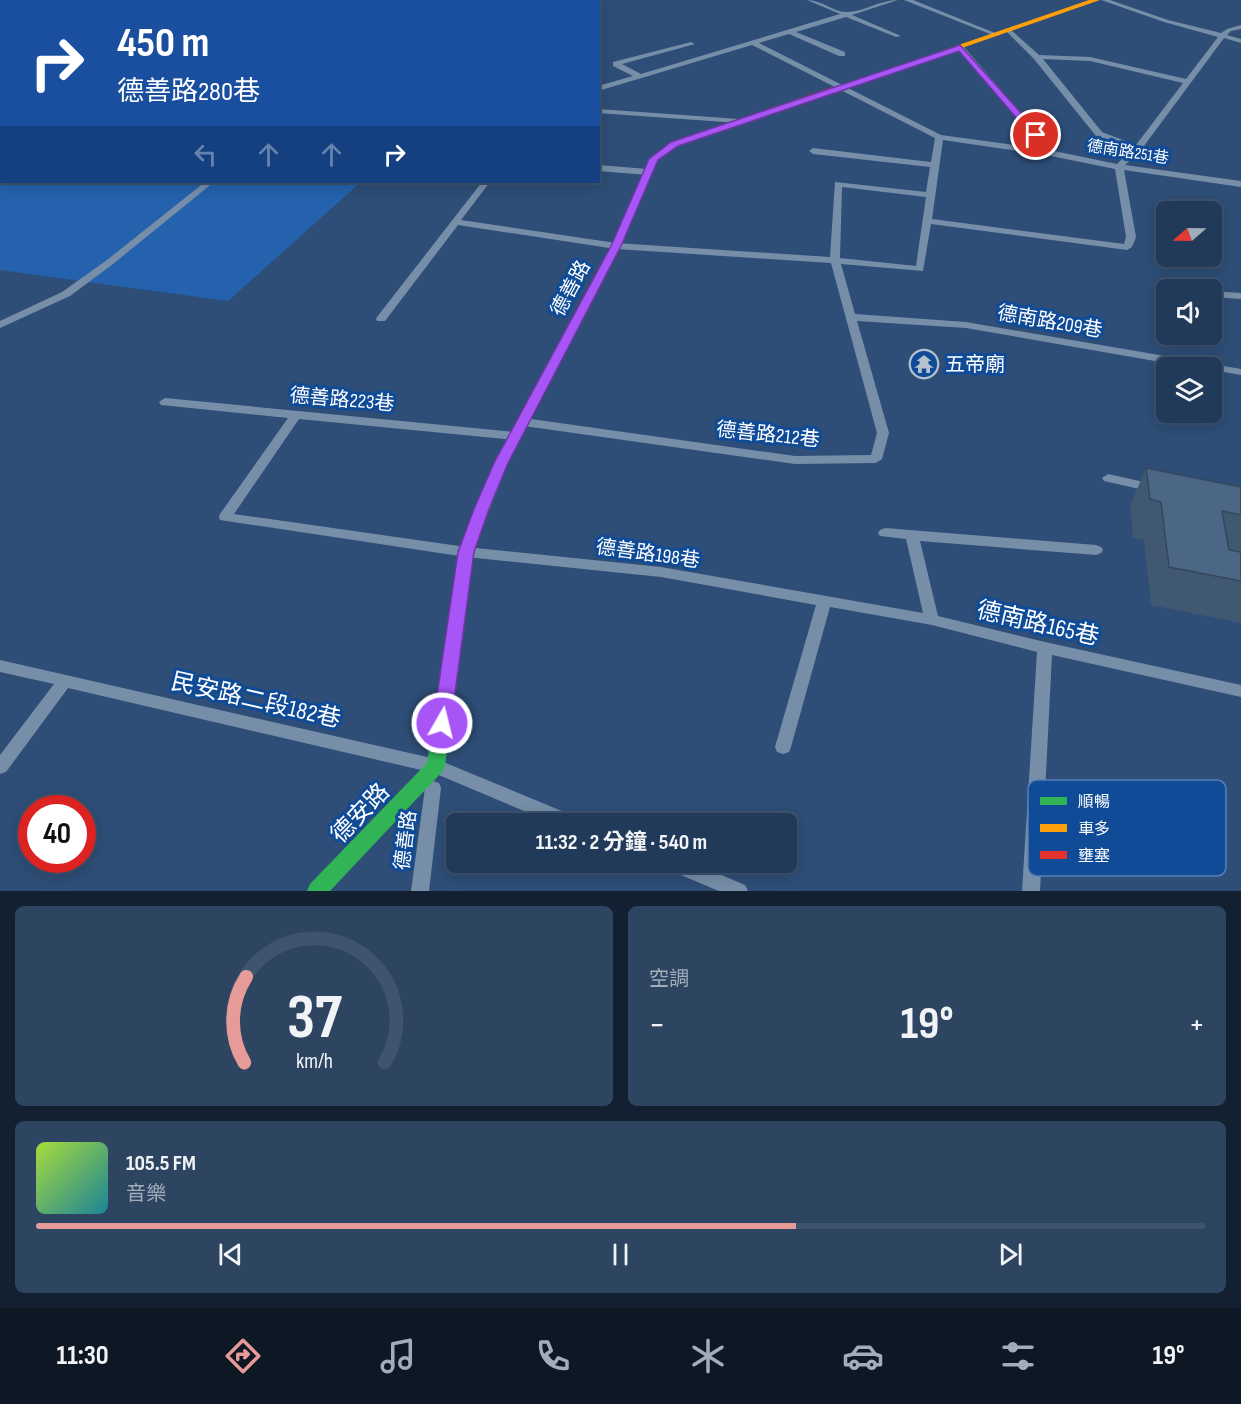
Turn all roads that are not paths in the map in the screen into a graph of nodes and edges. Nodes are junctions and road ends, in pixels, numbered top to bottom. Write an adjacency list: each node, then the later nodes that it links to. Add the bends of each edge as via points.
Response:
1 (810, 0): 6 (lane)
2 (895, 0): 6 (lane)
3 (908, 0): 9 (lane)
4 (1096, 0): 9 (street, 德善路)
5 (1104, 0): 11 (lane)
6 (846, 15): 8 (lane); 10 (lane)
7 (1241, 27): 11 (lane)
8 (791, 32): 13 (lane); 16 (lane)
9 (1003, 32): 15 (street, 德善路); 17 (lane)
10 (898, 36)
11 (1221, 36): 12 (lane); 19 (lane)
12 (1241, 40)
13 (754, 43): 18 (lane); 21 (lane, 德南路251巷)
14 (691, 44): 18 (lane, via 616,64)
15 (960, 47): 21 (street, 德善路); 27 (lane)
16 (842, 54)
17 (1037, 57): 19 (lane, via 1090,59); 25 (lane, via 1099,134)
18 (639, 76): 20 (lane)
19 (1189, 82): 25 (lane)
20 (600, 88)
21 (842, 89): 23 (street, 德善路); 24 (lane, 德南路251巷)
22 (600, 111): 23 (lane)
23 (741, 121): 31 (street, 德善路, via 675,144 654,159)
24 (939, 137): 26 (lane, via 935,165); 27 (lane, 德南路251巷)
25 (1138, 148): 28 (lane)
26 (813, 152)
27 (1051, 153): 28 (lane, 德南路251巷)
28 (1119, 166): 34 (lane, 德南路251巷); 37 (lane, via 1131,237 1127,247)
29 (600, 168): 31 (lane)
30 (934, 168): 35 (lane)
31 (648, 172): 38 (street, 德善路)
32 (209, 183): 44 (lane, via 66,294)
33 (485, 183): 36 (lane)
34 (1241, 184)
35 (931, 195): 37 (lane); 39 (lane, 德善路212巷, via 838,184)
36 (455, 222): 38 (lane); 43 (lane)
37 (927, 222): 39 (lane, via 920,269)
38 (616, 246): 39 (lane); 48 (street, 德善路)
39 (835, 260): 42 (lane, 德善路212巷)
40 (1222, 295): 41 (lane)
41 (1241, 296)
42 (851, 317): 45 (lane, 德南路209巷, via 966,325); 48 (lane, 德善路212巷, via 883,433 876,459 795,460)
43 (381, 319)
44 (0, 325)
45 (1241, 372)
46 (165, 402): 47 (lane, 德善路223巷)
47 (296, 414): 49 (lane, 德善路223巷); 55 (lane, 德善路198巷, via 225,517)
48 (524, 422): 49 (street, 德善路)
49 (516, 436): 55 (street, 德善路, via 501,463)
50 (1108, 478): 51 (lane)
51 (1163, 490)
52 (885, 533): 53 (lane)
53 (912, 535): 54 (lane); 57 (lane)
54 (1096, 550)
55 (466, 552): 56 (lane, 德善路198巷, via 661,572); 64 (street, 德善路)
56 (824, 602): 57 (lane, 德南路165巷); 62 (lane)
57 (932, 621): 58 (lane, 德南路165巷)
58 (1045, 648): 61 (lane, 德南路165巷); 65 (lane)
59 (0, 666): 60 (lane, 民安路二段182巷)
60 (65, 681): 63 (lane); 64 (lane, 民安路二段182巷)
61 (1241, 691)
62 (783, 747)
63 (0, 766)
64 (436, 766): 66 (lane, 民安路二段182巷); 69 (street, 德安路); 70 (lane, 德善路)
65 (1037, 780)
66 (549, 813)
67 (696, 873): 71 (lane)
68 (1032, 876): 72 (lane)
69 (317, 891)
70 (420, 891)
71 (739, 891)
72 (1031, 891)

